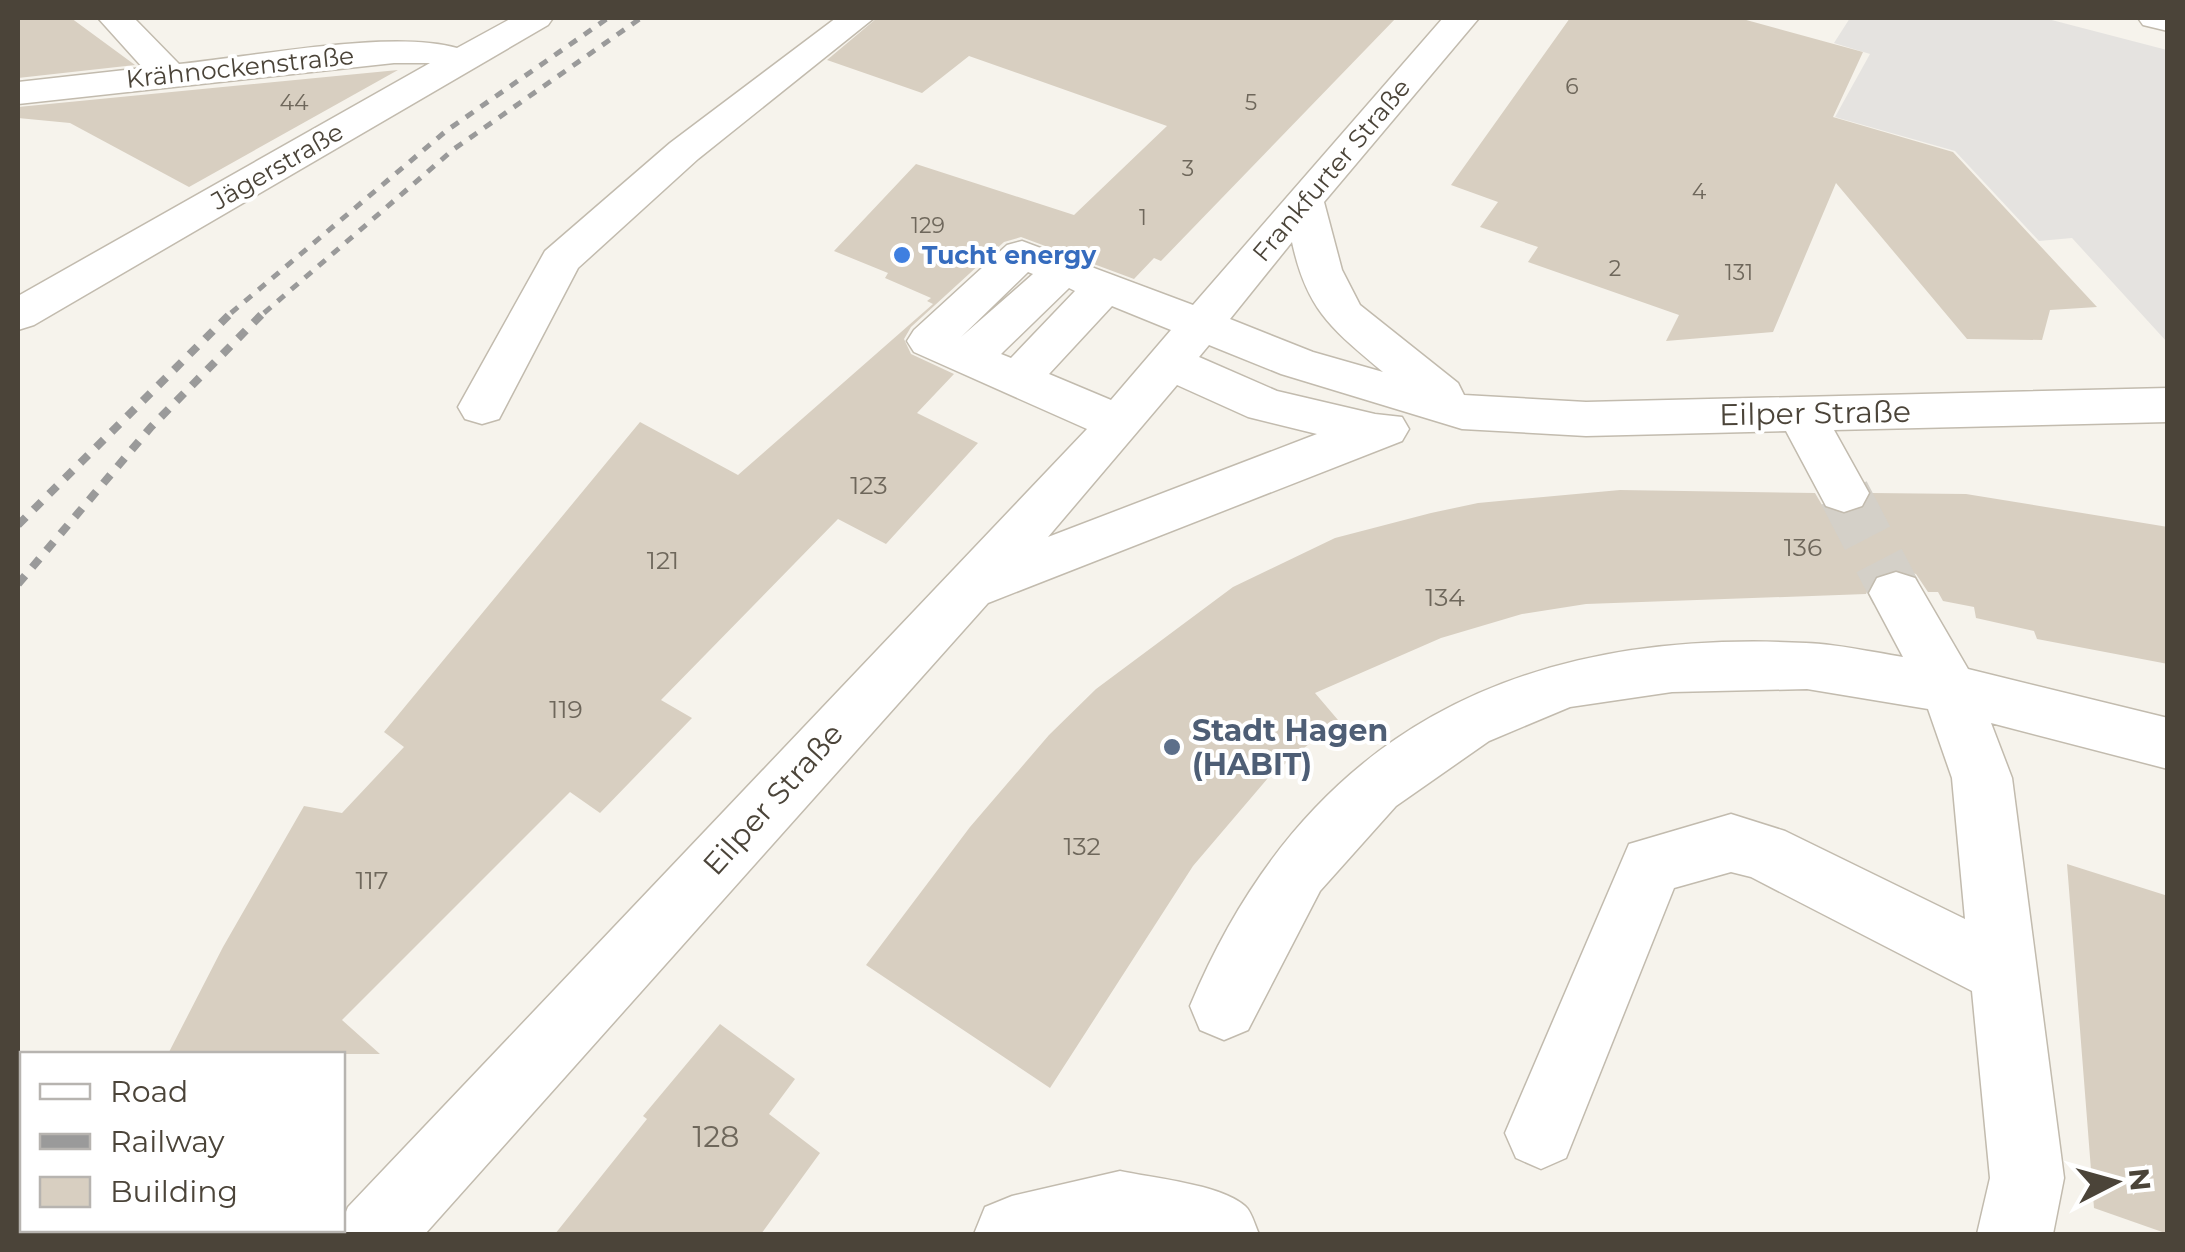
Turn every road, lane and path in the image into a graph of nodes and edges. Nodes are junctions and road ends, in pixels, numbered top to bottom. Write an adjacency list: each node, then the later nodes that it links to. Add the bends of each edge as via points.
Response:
1 (115, 18): 8 (street)
2 (536, 18): 7 (street, Jägerstraße)
3 (856, 18): 17 (street, via 684,151 560,262)
4 (1462, 18): 10 (street, Frankfurter Straße)
5 (2155, 18): 6 (street)
6 (2168, 20)
7 (462, 61): 8 (street, Krähnockenstraße, via 394,52); 12 (street, Jägerstraße)
8 (169, 75): 9 (street, Krähnockenstraße)
9 (18, 94)
10 (1304, 202): 13 (street, Frankfurter Straße); 18 (street, via 1320,270 1342,314)
11 (1105, 286): 13 (street); 15 (street); 15 (street, via 1022,254 930,341)
12 (18, 315)
13 (1203, 325): 14 (street, Eilper Straße); 18 (street, Eilper Straße, via 1298,363)
14 (1170, 363): 20 (street, Eilper Straße); 21 (street, Eilper Straße, via 1265,405)
15 (1018, 379): 20 (street)
16 (2168, 404): 19 (street, Eilper Straße)
17 (482, 406)
18 (1462, 412): 19 (street, Eilper Straße, via 1586,418); 21 (street, Eilper Straße)
19 (1801, 414): 22 (street)
20 (1120, 423): 23 (street, Eilper Straße)
21 (1375, 431): 23 (street)
22 (1844, 493)
23 (962, 591): 30 (street, Eilper Straße)
24 (1896, 594): 25 (street)
25 (1949, 688): 26 (street); 27 (street, via 1982,778); 28 (street, via 1806,666 1672,669 1565,684 1468,723 1375,787 1298,870)
26 (2168, 744)
27 (2004, 972): 29 (street, via 1763,851 1731,843 1651,866); 33 (street, via 2027,1178)
28 (1224, 1006)
29 (1541, 1134)
30 (375, 1234)
31 (1012, 1234): 32 (street, via 1120,1208)
32 (1221, 1234)
33 (2015, 1234)

